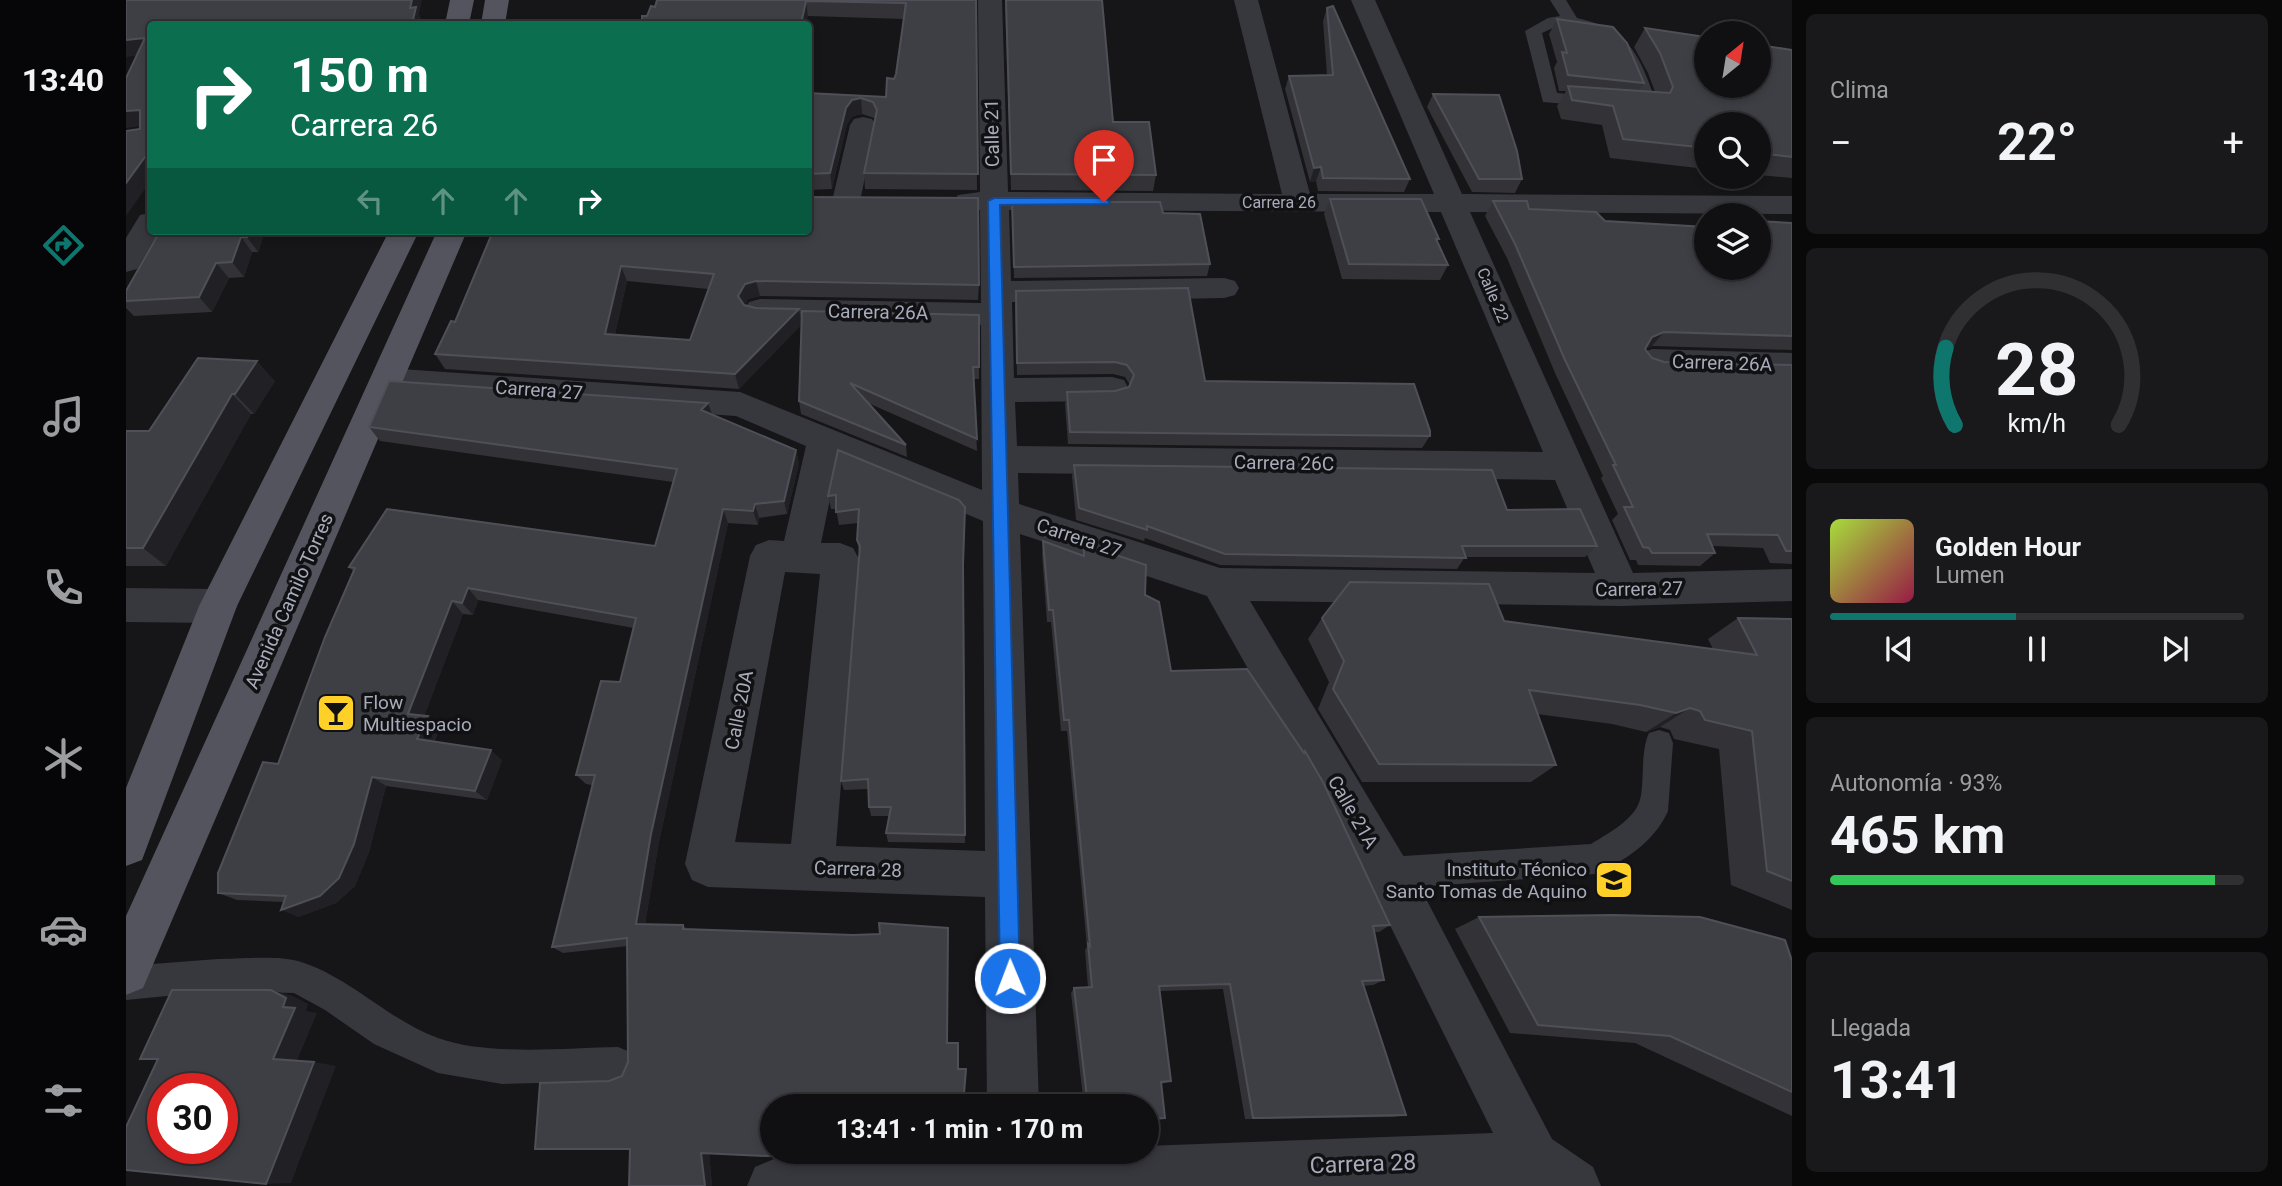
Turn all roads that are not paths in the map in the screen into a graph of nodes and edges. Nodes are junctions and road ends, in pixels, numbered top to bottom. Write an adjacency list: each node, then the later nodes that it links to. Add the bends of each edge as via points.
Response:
1 (462, 0): 7 (main road)
2 (497, 0): 8 (main road)
3 (990, 0): 13 (street, Calle 21)
4 (1246, 0): 14 (street)
5 (1363, 0): 15 (street, Calle 22)
6 (1558, 0): 9 (lane)
7 (458, 21)
8 (494, 21)
9 (1571, 21): 9 (lane, via 1606,31 1621,41 1649,107 1549,99 1533,31 1554,21)
10 (863, 125): 11 (street)
11 (847, 201)
12 (940, 201): 13 (street, Carrera 26)
13 (994, 201): 14 (street, Carrera 26); 22 (street, Calle 21)
14 (1298, 202): 15 (street, Carrera 26)
15 (1453, 202): 16 (street, Carrera 26); 31 (street, Calle 22)
16 (1792, 205)
17 (147, 227): 20 (street)
18 (402, 235): 38 (main road)
19 (450, 235): 26 (main road, Avenida Camilo Torres)
20 (126, 262)
21 (1224, 288): 22 (street, Carrera 26A)
22 (996, 303): 23 (street, Carrera 26A); 28 (street, Calle 21)
23 (760, 310)
24 (1652, 361): 25 (street, Carrera 26A)
25 (1792, 365)
26 (386, 380): 29 (street, Carrera 27, via 740,404); 45 (main road, Avenida Camilo Torres)
27 (1112, 389): 28 (street)
28 (998, 390): 30 (street, Calle 21)
29 (825, 439): 32 (street, Carrera 27); 33 (street, Calle 20A)
30 (1000, 459): 31 (street, Carrera 26C); 32 (street, Calle 21)
31 (1567, 466): 36 (street, Calle 22)
32 (1000, 513): 34 (street, Carrera 27); 44 (street, Calle 21)
33 (784, 556): 41 (street, Calle 20A); 42 (street, via 840,559)
34 (1220, 584): 36 (street, Carrera 27); 43 (street, Calle 21A)
35 (1792, 585): 36 (street, Carrera 27)
36 (1621, 590)
37 (126, 605): 38 (street)
38 (218, 606): 40 (main road)
39 (1659, 743): 43 (lane, via 1653,811 1626,840 1595,859)
40 (126, 844)
41 (708, 864): 42 (street, Carrera 28)
42 (811, 867): 44 (street, Carrera 28)
43 (1388, 873): 50 (street, Calle 21A)
44 (1008, 875): 48 (street, Calle 21)
45 (126, 971)
46 (126, 983): 47 (lane, via 218,975 296,977 386,1032 438,1056 502,1067)
47 (618, 1064)
48 (1013, 1094)
49 (1014, 1171): 50 (street, Carrera 28); 51 (street, Carrera 28)
50 (1554, 1172)
51 (774, 1186)

